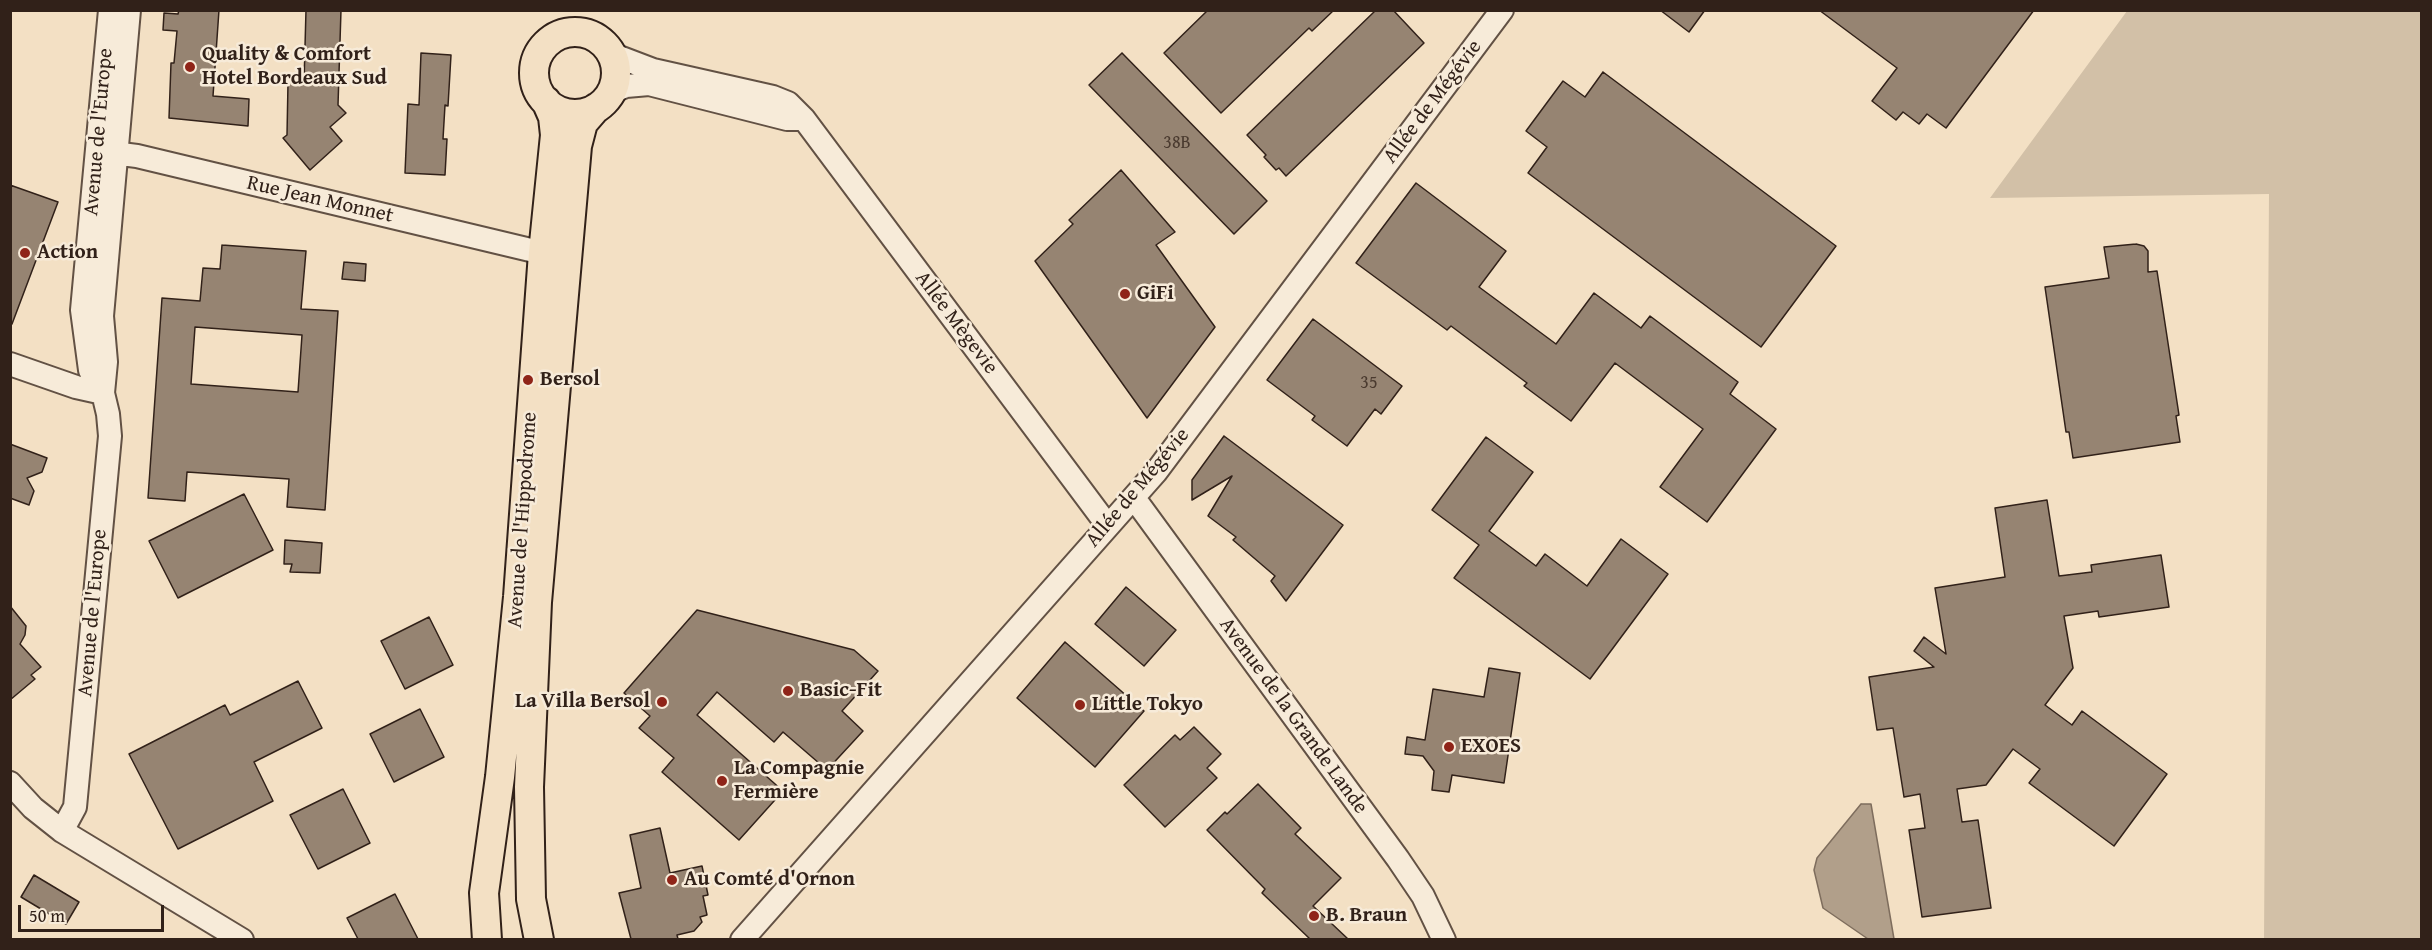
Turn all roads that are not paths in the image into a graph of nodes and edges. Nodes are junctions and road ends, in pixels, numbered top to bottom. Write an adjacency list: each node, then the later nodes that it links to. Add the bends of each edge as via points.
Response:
1 (110, 10): 11 (street, Avenue de l'Europe)
2 (129, 10): 11 (street, Avenue de l'Europe)
3 (565, 10): 6 (main road)
4 (594, 10): 7 (main road)
5 (1502, 10): 15 (street, Allée de Mégévie)
6 (548, 42): 7 (main road, via 573,32 587,34); 9 (main road, via 534,71 535,82)
7 (605, 47): 8 (main road, via 616,70); 10 (street, Allée Mègevie, via 653,70 772,97 788,103)
8 (603, 100): 9 (main road, via 583,113 556,109); 10 (street, via 626,86 649,84 787,119); 21 (main road, Avenue de l'Hippodrome, via 583,123 577,146 537,602 529,787 531,899)
9 (546, 101): 12 (main road, Avenue de l'Hippodrome, via 555,135)
10 (804, 119): 16 (street, Allée Mègevie)
11 (106, 152): 12 (street, Rue Jean Monnet, via 137,156); 14 (street, Avenue de l'Europe)
12 (543, 253): 20 (main road, Avenue de l'Hippodrome, via 518,597 484,892)
13 (10, 364): 14 (street)
14 (103, 393): 18 (street, Avenue de l'Europe, via 110,436 75,807)
15 (1134, 498): 16 (street, Allée de Mégévie); 23 (street, Avenue de la Grande Lande, via 1398,859 1423,896)
16 (1107, 526): 22 (street, Allée de Mégévie)
17 (10, 783): 18 (street)
18 (62, 831): 19 (street)
19 (242, 939)
20 (487, 939)
21 (538, 939)
22 (742, 939)
23 (1444, 939)

